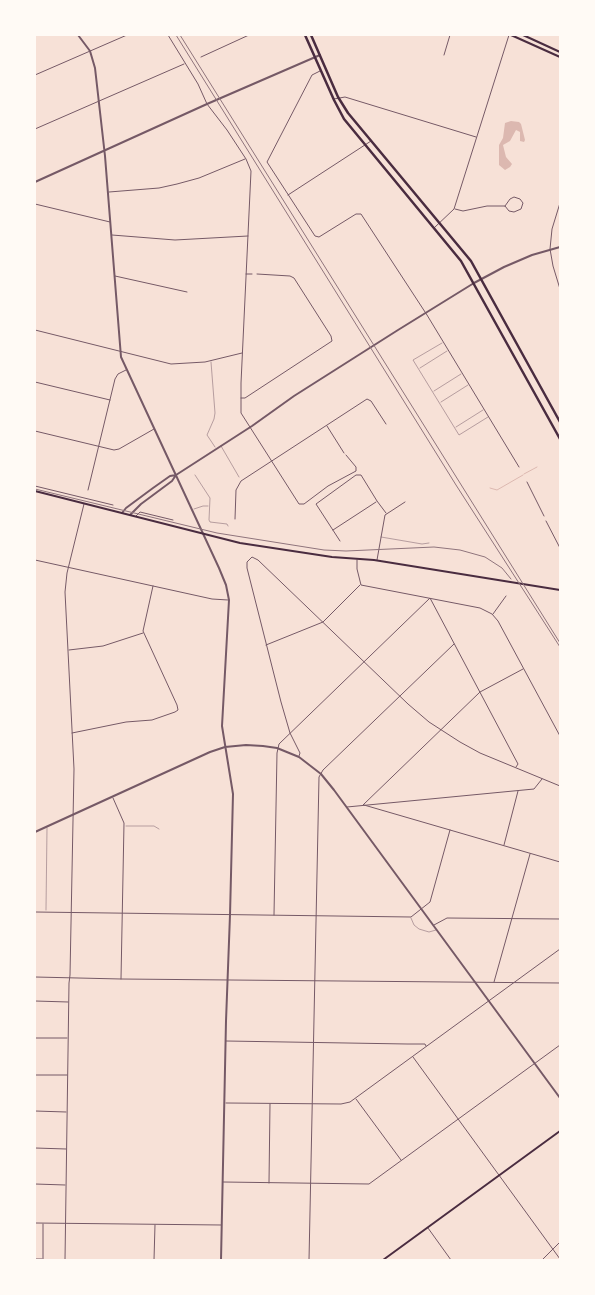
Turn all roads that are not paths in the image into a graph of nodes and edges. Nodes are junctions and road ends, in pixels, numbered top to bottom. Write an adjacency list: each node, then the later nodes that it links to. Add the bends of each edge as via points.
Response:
1 (78, 35): 10 (street)
2 (127, 35): 10 (street)
3 (168, 35): 17 (street)
4 (249, 35): 14 (street)
5 (305, 35): 15 (main road)
6 (311, 35): 12 (main road)
7 (450, 35): 13 (street)
8 (510, 35): 16 (main road); 25 (street)
9 (523, 35): 11 (main road)
10 (90, 51): 19 (street); 22 (street)
11 (560, 52)
12 (320, 55): 15 (street); 20 (main road)
13 (444, 55)
14 (201, 57)
15 (315, 57): 18 (main road); 23 (street)
16 (560, 57)
17 (185, 64): 22 (street); 23 (street)
18 (321, 70): 21 (main road); 32 (street, via 312,75 267,160)
19 (35, 75)
20 (338, 97): 21 (street); 25 (street, via 345,96); 26 (main road)
21 (334, 100): 27 (main road)
22 (99, 101): 24 (street); 28 (street)
23 (208, 104): 28 (street); 29 (street)
24 (35, 129)
25 (476, 137): 36 (street)
26 (371, 141): 27 (street); 38 (main road)
27 (365, 146): 32 (street); 39 (main road)
28 (105, 150): 30 (street); 31 (street)
29 (246, 159): 31 (street, via 177,184); 41 (street, via 251,171)
30 (35, 182)
31 (108, 192): 37 (street)
32 (288, 195): 52 (street, via 317,237 361,214)
33 (560, 202): 43 (street)
34 (35, 204): 37 (street)
35 (505, 206): 35 (street, via 516,212 523,203 514,197); 36 (street, via 462,211)
36 (454, 208): 38 (street)
37 (110, 222): 40 (street)
38 (440, 223): 39 (street); 48 (main road, via 467,255)
39 (434, 228): 49 (main road)
40 (112, 235): 41 (street, via 176,240); 47 (street)
41 (248, 236): 44 (street)
42 (560, 247): 43 (street)
43 (550, 250): 48 (street); 50 (street)
44 (246, 274): 45 (street); 57 (street)
45 (252, 274)
46 (257, 274): 65 (street, via 294,278 332,341 246,398)
47 (115, 276): 51 (street); 56 (street)
48 (481, 279): 49 (street); 70 (main road)
49 (474, 283): 52 (street); 77 (main road)
50 (560, 289)
51 (187, 292)
52 (426, 313): 54 (street); 73 (street)
53 (35, 330): 56 (street)
54 (443, 342): 55 (street); 59 (lane, via 413,360)
55 (448, 350): 59 (lane); 61 (street)
56 (120, 351): 58 (street, via 171,364); 60 (street)
57 (242, 353): 58 (street); 65 (street)
58 (211, 360): 80 (lane, via 215,412 207,434)
59 (418, 368): 64 (lane)
60 (127, 369): 66 (street, via 116,376); 74 (street)
61 (462, 374): 63 (street); 64 (lane)
62 (35, 382): 66 (street)
63 (469, 385): 67 (lane); 68 (street)
64 (433, 392): 67 (lane)
65 (240, 398): 73 (street, via 240,409)
66 (110, 400): 79 (street)
67 (440, 403): 75 (lane)
68 (484, 409): 69 (street); 75 (lane)
69 (489, 416): 75 (lane, via 460,435); 84 (street)
70 (560, 422)
71 (386, 424): 72 (street, via 367,399)
72 (327, 425): 81 (street); 83 (street)
73 (250, 427): 78 (street); 83 (street)
74 (154, 428): 79 (street, via 118,450); 85 (street)
75 (455, 428)
76 (35, 431): 79 (street)
77 (560, 438)
78 (221, 446): 80 (street); 87 (lane)
79 (98, 447): 91 (street)
80 (216, 449): 85 (street)
81 (344, 453)
82 (346, 455): 83 (street, via 356,471 304,504 299,504)
83 (272, 461): 108 (street, via 241,481 236,490)
84 (519, 467)
85 (176, 475): 102 (street); 103 (street, via 170,476); 105 (street)
86 (195, 475): 100 (lane, via 210,498)
87 (239, 477)
88 (528, 482): 106 (street)
89 (35, 486): 90 (street)
90 (38, 487): 92 (street); 93 (street)
91 (88, 490)
92 (36, 492): 94 (main road)
93 (76, 496): 94 (street); 96 (street)
94 (74, 501): 98 (main road)
95 (377, 501): 104 (street); 112 (street); 112 (street, via 361,475 356,475 316,504)
96 (99, 502): 99 (street); 101 (street)
97 (405, 502): 104 (street)
98 (84, 504): 101 (main road); 121 (street)
99 (113, 505)
100 (210, 506): 102 (lane); 111 (lane, via 210,522)
101 (97, 507): 103 (main road)
102 (192, 510): 113 (street)
103 (122, 513): 105 (main road)
104 (386, 513): 114 (street)
105 (130, 515): 107 (main road)
106 (544, 516)
107 (136, 517): 109 (street, via 140,512); 113 (main road)
108 (235, 519)
109 (174, 520)
110 (546, 521): 117 (street)
111 (228, 526)
112 (332, 530): 115 (street)
113 (203, 533): 119 (main road, via 242,543); 127 (street)
114 (381, 537): 116 (lane); 120 (street)
115 (340, 541)
116 (429, 543)
117 (560, 548)
118 (35, 560): 121 (street)
119 (357, 560): 120 (main road); 122 (street)
120 (377, 561): 124 (main road)
121 (68, 568): 123 (street); 133 (street, via 65,597)
122 (361, 585): 126 (street); 129 (street)
123 (152, 586): 127 (street); 130 (street)
124 (560, 590)
125 (506, 596): 128 (street)
126 (430, 598): 128 (street, via 480,608); 131 (street); 134 (street)
127 (230, 600): 142 (street, via 222,720)
128 (492, 614): 135 (street)
129 (323, 622): 132 (street); 132 (street, via 252,557 247,566); 134 (street)
130 (144, 632): 133 (street, via 103,646); 139 (street, via 178,710 152,720)
131 (454, 644): 136 (street); 137 (street)
132 (266, 645): 140 (street)
133 (68, 650): 139 (street)
134 (364, 662): 137 (street); 140 (street)
135 (524, 669): 136 (street); 141 (street)
136 (480, 692): 138 (street); 145 (street, via 518,764)
137 (400, 696): 138 (street); 146 (street)
138 (441, 730): 145 (street, via 480,753); 151 (street)
139 (72, 733): 153 (street)
140 (290, 733): 143 (street); 144 (street)
141 (560, 736)
142 (225, 747): 143 (street); 150 (street); 167 (street, via 233,794)
143 (277, 748): 144 (street); 168 (street)
144 (299, 757): 146 (street)
145 (516, 768): 147 (street)
146 (321, 774): 152 (street); 169 (street)
147 (543, 779): 148 (street); 149 (street, via 534,788)
148 (560, 786)
149 (519, 790): 151 (street); 159 (street)
150 (112, 797): 153 (street); 154 (street)
151 (363, 805): 152 (street); 157 (street)
152 (347, 807): 162 (street)
153 (73, 814): 155 (street); 165 (street)
154 (124, 826): 156 (lane, via 154,826); 166 (street)
155 (47, 827): 158 (street); 164 (lane)
156 (159, 829)
157 (450, 830): 159 (street); 162 (street, via 430,902)
158 (35, 832)
159 (504, 845): 160 (street)
160 (530, 853): 161 (street); 171 (street)
161 (560, 862)
162 (422, 909): 170 (street); 173 (street)
163 (35, 912): 164 (street)
164 (46, 913): 165 (street)
165 (71, 913): 166 (street); 177 (street)
166 (122, 914): 167 (street); 178 (street)
167 (230, 915): 168 (street); 179 (street)
168 (274, 915): 169 (street)
169 (316, 916): 170 (street); 180 (street)
170 (411, 917): 174 (lane, via 419,929 427,932)
171 (512, 918): 172 (street); 173 (street, via 447,918); 182 (street)
172 (560, 919)
173 (434, 926): 174 (street)
174 (436, 929): 181 (street)
175 (560, 949): 183 (street)
176 (35, 977): 177 (street)
177 (70, 978): 178 (street); 187 (street)
178 (121, 979): 179 (street)
179 (227, 980): 180 (street); 190 (street)
180 (315, 980): 181 (street); 191 (street)
181 (475, 982): 182 (street); 185 (street)
182 (494, 982): 183 (street)
183 (514, 982): 184 (street); 185 (street)
184 (560, 983)
185 (489, 1001): 193 (street); 195 (street)
186 (35, 1002): 187 (street)
187 (68, 1002): 189 (street)
188 (35, 1038): 189 (street)
189 (68, 1038): 197 (street)
190 (225, 1041): 191 (street); 200 (street)
191 (314, 1042): 193 (street); 202 (street)
192 (560, 1045): 195 (street)
193 (427, 1046): 194 (street)
194 (412, 1056): 198 (street); 205 (street)
195 (535, 1064): 199 (street); 205 (street)
196 (35, 1075): 197 (street)
197 (68, 1075): 204 (street)
198 (356, 1098): 202 (street, via 341,1104); 209 (street)
199 (560, 1098)
200 (224, 1103): 201 (street); 211 (street)
201 (270, 1103): 202 (street); 212 (street)
202 (312, 1104): 214 (street)
203 (35, 1111): 204 (street)
204 (67, 1112): 208 (street)
205 (458, 1119): 209 (street); 210 (street)
206 (560, 1131): 210 (main road)
207 (35, 1148): 208 (street)
208 (67, 1148): 215 (street)
209 (401, 1160): 214 (street, via 369,1184)
210 (499, 1175): 221 (main road); 223 (street)
211 (222, 1182): 212 (street); 220 (street)
212 (269, 1183): 214 (street)
213 (35, 1184): 215 (street)
214 (311, 1184): 229 (street)
215 (66, 1185): 218 (street)
216 (35, 1223): 217 (street)
217 (43, 1223): 218 (street); 225 (street)
218 (66, 1224): 219 (street); 226 (street)
219 (155, 1225): 220 (street); 227 (street)
220 (221, 1225): 228 (street)
221 (428, 1228): 230 (main road); 231 (street)
222 (560, 1242): 223 (street)
223 (553, 1249): 232 (street); 233 (street)
224 (35, 1259): 225 (street)
225 (43, 1259)
226 (65, 1260)
227 (154, 1260)
228 (221, 1260)
229 (310, 1260)
230 (383, 1260)
231 (451, 1260)
232 (542, 1260)
233 (560, 1260)

